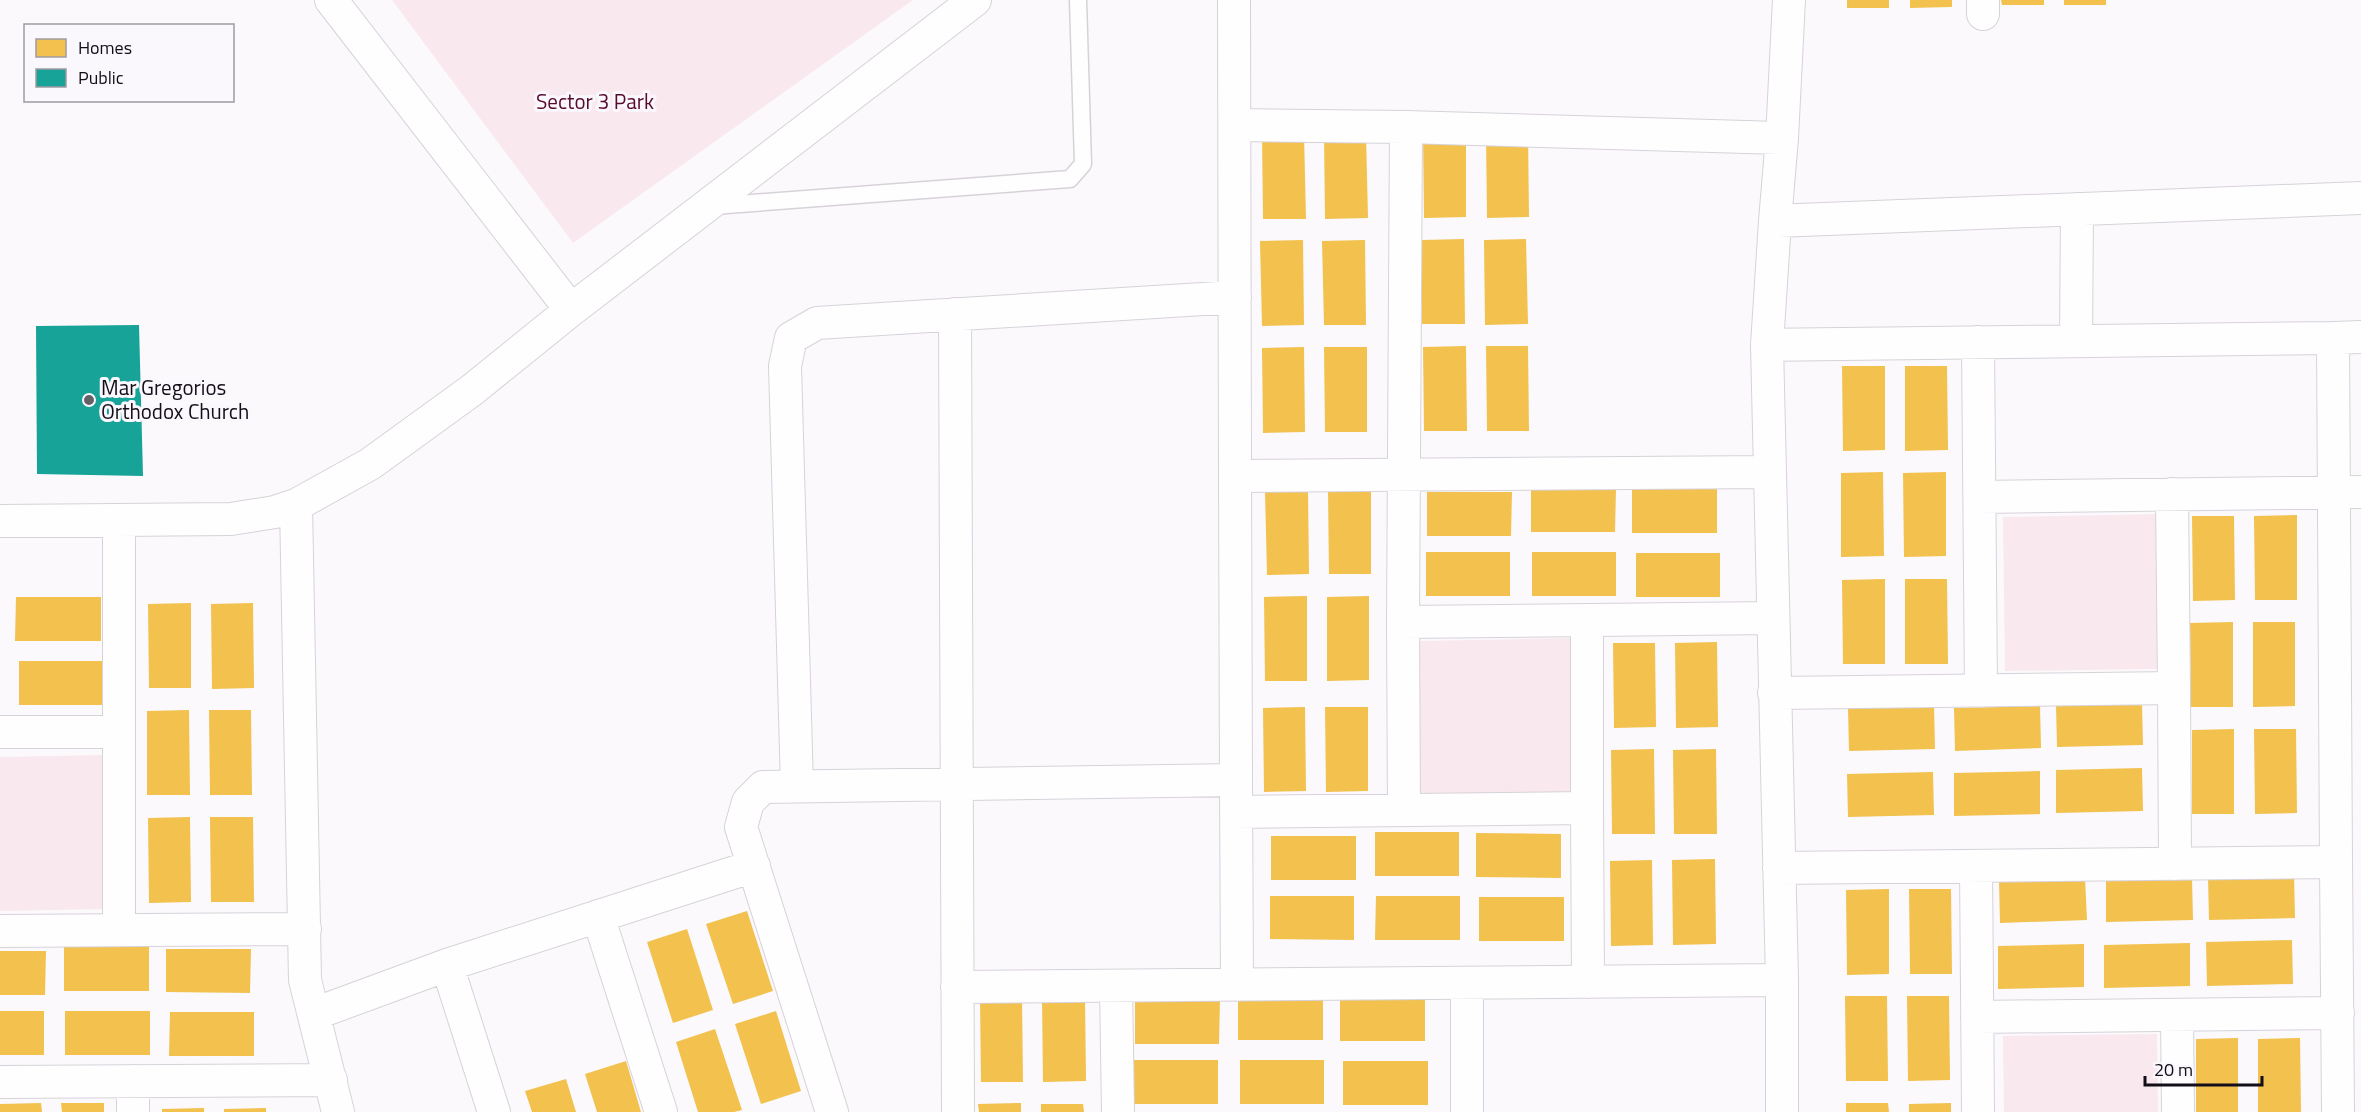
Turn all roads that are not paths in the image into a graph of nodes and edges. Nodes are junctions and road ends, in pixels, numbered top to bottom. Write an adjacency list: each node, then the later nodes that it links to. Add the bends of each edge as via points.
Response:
1 (331, 0): 14 (street)
2 (975, 0): 10 (street)
3 (1078, 0): 10 (lane, via 1083,164 1070,179)
4 (1234, 0): 6 (street)
5 (1789, 0): 8 (street)
6 (1235, 125): 7 (street); 13 (street)
7 (1406, 127): 8 (street); 21 (street)
8 (1782, 138): 12 (street)
9 (2361, 198): 11 (street)
10 (706, 206): 14 (street)
11 (2077, 209): 12 (street); 17 (street)
12 (1775, 220): 19 (street)
13 (1234, 297): 15 (street); 22 (street)
14 (571, 310): 26 (street, via 472,390 370,464)
15 (955, 314): 39 (street); 40 (street, via 817,323 791,338 785,366)
16 (2347, 337): 17 (street); 23 (street)
17 (2076, 341): 18 (street)
18 (1978, 342): 19 (street); 25 (street)
19 (1767, 345): 20 (street)
20 (1768, 472): 21 (street); 29 (street)
21 (1402, 475): 22 (street); 31 (street)
22 (1235, 476): 38 (street)
23 (2348, 492): 24 (street); 32 (street)
24 (2172, 494): 25 (street); 33 (street)
25 (1980, 497): 34 (street)
26 (296, 505): 27 (street, via 231,519); 51 (street)
27 (119, 520): 28 (street); 37 (street)
28 (0, 521)
29 (1772, 618): 30 (street); 35 (street)
30 (1587, 620): 31 (street); 42 (street)
31 (1403, 622): 43 (street)
32 (2348, 642): 41 (street)
33 (2174, 688): 34 (street); 46 (street)
34 (1981, 691): 35 (street)
35 (1774, 693): 49 (street)
36 (0, 732): 37 (street)
37 (118, 732): 52 (street)
38 (1236, 780): 39 (street); 44 (street)
39 (957, 783): 40 (street); 60 (street)
40 (797, 786): 47 (street, via 762,787 748,802 741,827)
41 (2349, 802): 45 (street)
42 (1587, 808): 43 (street); 56 (street)
43 (1404, 810): 44 (street)
44 (1236, 812): 58 (street)
45 (2336, 862): 46 (street); 61 (street)
46 (2175, 864): 48 (street)
47 (754, 866): 50 (street); 73 (street)
48 (1976, 866): 49 (street); 64 (street)
49 (1779, 868): 55 (street)
50 (598, 916): 54 (street); 72 (street)
51 (305, 929): 52 (street); 62 (street, via 305,980)
52 (119, 930): 53 (street)
53 (0, 931)
54 (447, 964): 62 (street); 71 (street)
55 (1782, 980): 56 (street); 77 (street)
56 (1588, 982): 57 (street)
57 (1467, 983): 58 (street); 76 (street)
58 (1238, 985): 59 (street)
59 (1116, 986): 60 (street); 75 (street)
60 (957, 987): 74 (street)
61 (2338, 1013): 63 (street); 65 (street)
62 (314, 1014): 66 (street)
63 (2177, 1014): 64 (street); 79 (street)
64 (1977, 1017): 78 (street)
65 (2350, 1046): 80 (street)
66 (331, 1080): 67 (street); 70 (street)
67 (133, 1081): 68 (street); 69 (street)
68 (0, 1082)
69 (133, 1112)
70 (338, 1112)
71 (494, 1112)
72 (661, 1112)
73 (832, 1112)
74 (958, 1112)
75 (1118, 1112)
76 (1467, 1112)
77 (1782, 1112)
78 (1978, 1112)
79 (2178, 1112)
80 (2338, 1112)

